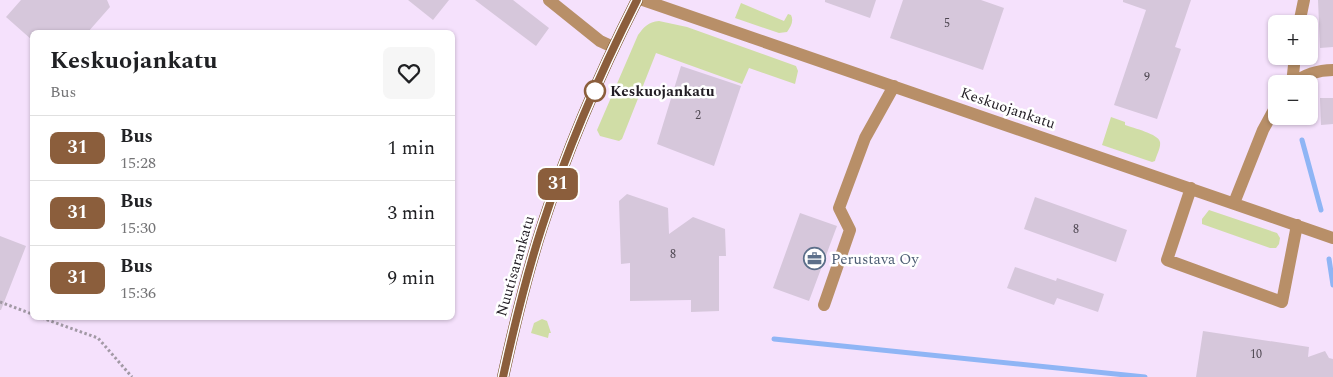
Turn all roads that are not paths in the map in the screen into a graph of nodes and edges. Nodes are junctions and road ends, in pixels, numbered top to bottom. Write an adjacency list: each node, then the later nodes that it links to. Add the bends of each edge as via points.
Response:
1 (549, 0): 6 (street, via 600,41)
2 (637, 0): 6 (main road, Nuutisarankatu)
3 (643, 0): 9 (street, Keskuojankatu)
4 (1304, 0): 5 (street)
5 (1300, 15)
6 (613, 47): 16 (main road, Nuutisarankatu, via 542,227)
7 (1333, 70): 8 (street)
8 (1305, 75)
9 (894, 86): 11 (street, Keskuojankatu); 15 (street, via 865,138 839,208 850,230)
10 (1268, 121): 12 (street)
11 (1191, 188): 12 (street, Keskuojankatu); 13 (street, via 1167,260 1282,302)
12 (1234, 203): 13 (street, Keskuojankatu)
13 (1297, 225): 14 (street, Keskuojankatu)
14 (1333, 238)
15 (824, 305)
16 (503, 377)

